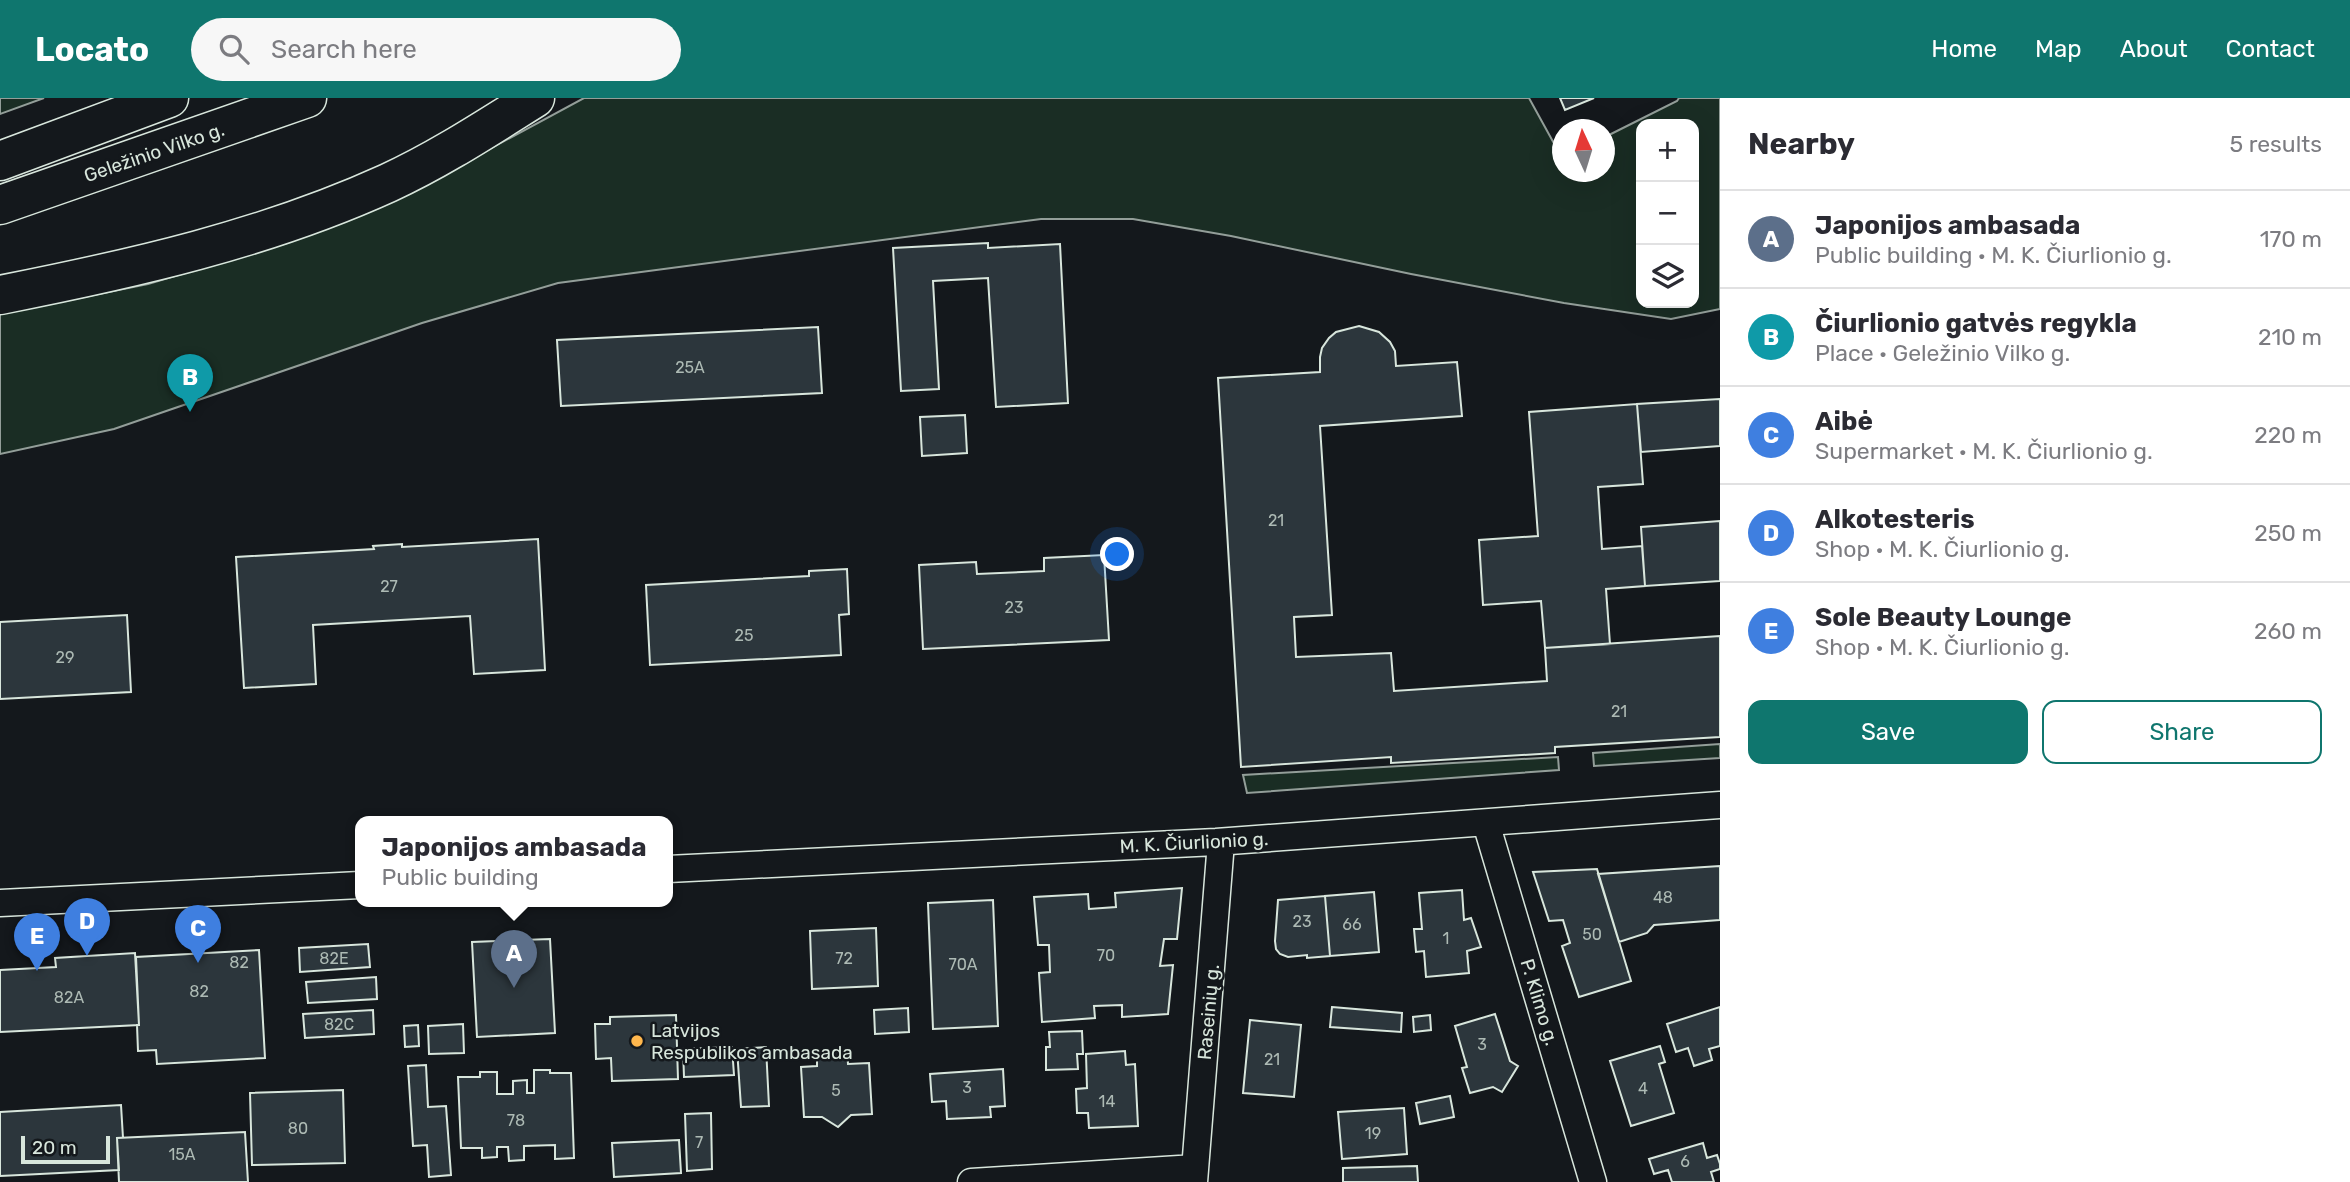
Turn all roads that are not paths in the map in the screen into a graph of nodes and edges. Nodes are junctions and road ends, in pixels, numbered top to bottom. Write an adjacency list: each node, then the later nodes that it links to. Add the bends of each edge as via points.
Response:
1 (169, 98): 4 (highway)
2 (307, 98): 5 (highway, Geležinio Vilko g.)
3 (535, 98): 6 (highway, via 452,151 329,208 218,246)
4 (0, 161)
5 (0, 205)
6 (0, 295)
7 (1720, 805): 8 (street, M. K. Čiurlionio g.)
8 (1486, 823): 9 (street, M. K. Čiurlionio g.); 15 (street, P. Klimo g.)
9 (1222, 842): 10 (street, M. K. Čiurlionio g.); 13 (street, Raseinių g.)
10 (673, 869)
11 (355, 885): 12 (street)
12 (0, 903)
13 (1194, 1175): 14 (street)
14 (971, 1182)
15 (1593, 1182)

